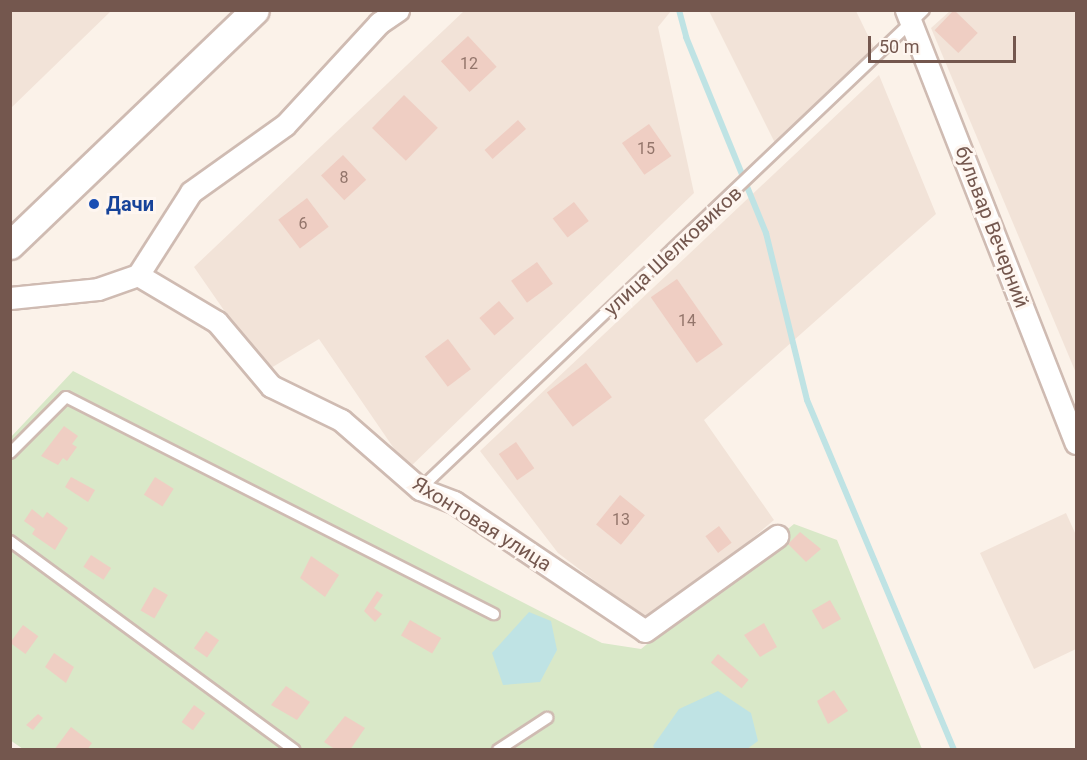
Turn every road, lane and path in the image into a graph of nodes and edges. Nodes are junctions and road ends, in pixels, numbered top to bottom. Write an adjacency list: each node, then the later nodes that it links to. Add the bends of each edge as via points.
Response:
1 (255, 10): 4 (street)
2 (398, 10): 5 (street, via 379,24 285,125 191,192)
3 (914, 15): 7 (street, бульвар Вечерний); 9 (lane, улица Шелковиков, via 756,173)
4 (10, 244)
5 (138, 275): 6 (street, via 98,289); 9 (street, Яхонтовая улица, via 217,322 271,386 341,420)
6 (10, 298)
7 (1077, 443)
8 (10, 453): 12 (lane, via 66,397)
9 (420, 489): 10 (street, Яхонтовая улица, via 454,502 645,632)
10 (777, 536)
11 (10, 541): 14 (lane)
12 (494, 614)
13 (547, 718): 15 (lane)
14 (295, 750)
15 (498, 750)

